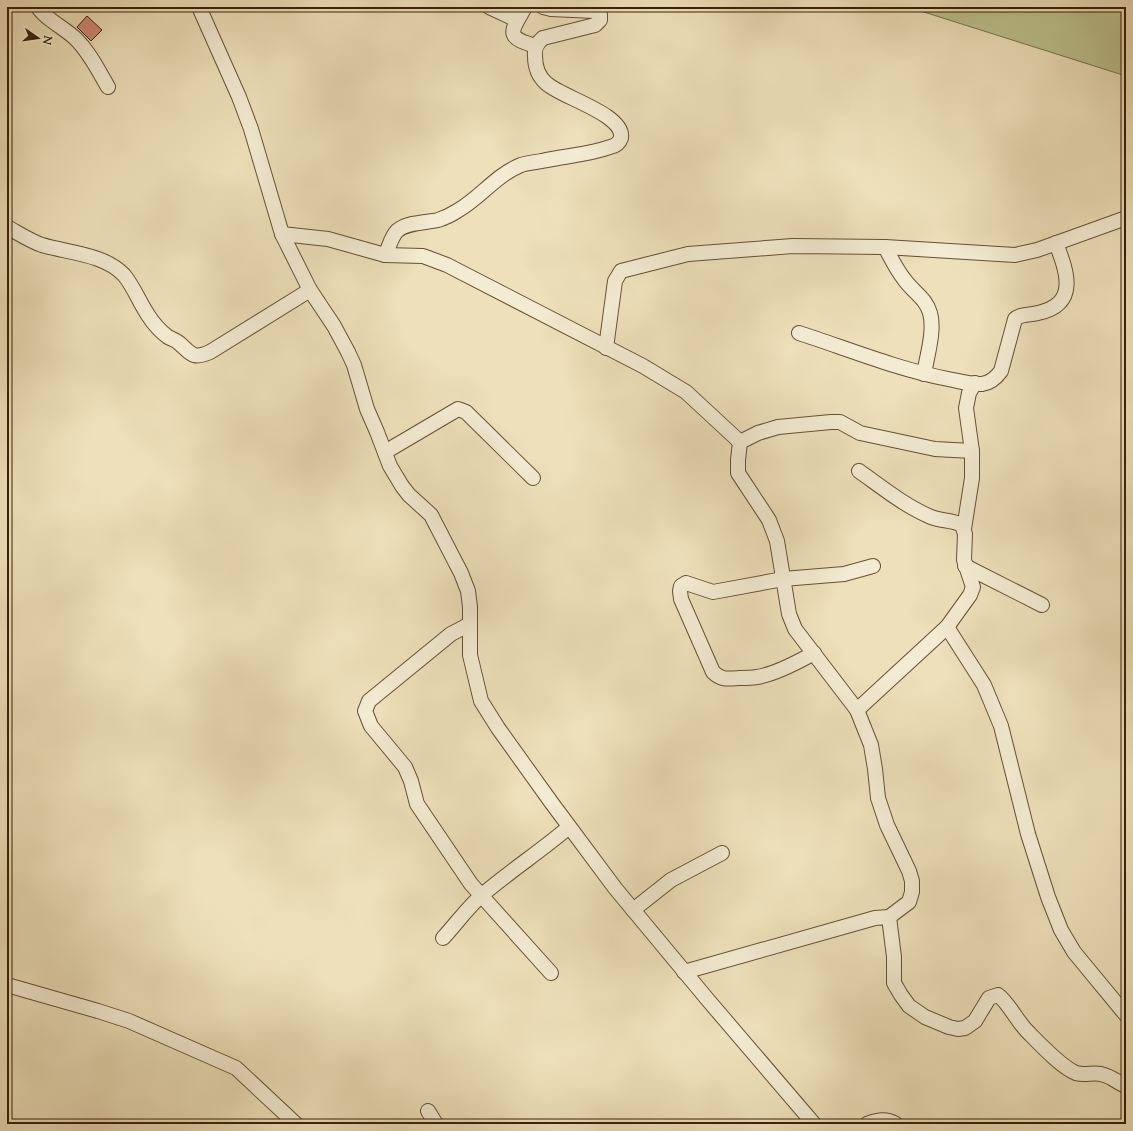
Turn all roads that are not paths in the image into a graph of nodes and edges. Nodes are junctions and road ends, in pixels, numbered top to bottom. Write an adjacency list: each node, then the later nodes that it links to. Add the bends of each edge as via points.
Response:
1 (38, 7): 8 (street, via 44,15 77,40 94,62)
2 (199, 7): 11 (street, via 246,116)
3 (489, 7): 6 (street)
4 (525, 7): 6 (street)
5 (543, 7): 7 (street, via 594,11 600,18 595,25 543,38)
6 (518, 20): 7 (street, via 514,27 516,40)
7 (536, 46): 14 (street, via 535,62 546,84 614,121 620,132 619,142 600,151 522,165 504,173 458,211 439,220 398,230)
8 (108, 87)
9 (1126, 218): 12 (street)
10 (7, 227): 15 (street, via 40,244 111,264 124,275 148,315 161,331 177,341 189,353 196,355 210,352)
11 (282, 234): 14 (street, via 328,239); 15 (street)
12 (1056, 243): 13 (street, via 1015,255); 19 (street, via 1064,264 1064,297 1056,307 1017,317 1013,322 997,378 990,382)
13 (885, 247): 17 (street, via 793,246 688,254 621,271 615,281); 18 (street, via 896,268 924,299 930,313 932,326)
14 (385, 256): 17 (street, via 423,256 434,259)
15 (310, 290): 22 (street, via 348,352)
16 (799, 333): 18 (street)
17 (606, 348): 20 (street, via 643,366 686,392)
18 (924, 374): 19 (street)
19 (975, 383): 21 (street, via 969,393 966,408)
20 (740, 442): 21 (street, via 778,427 840,422 860,433 934,449); 28 (street, via 738,473 769,520 777,542)
21 (972, 451): 25 (street, via 972,478)
22 (385, 452): 24 (street, via 458,409 466,412); 30 (street, via 402,486 432,515 461,573 468,591)
23 (859, 471): 25 (street, via 907,505 933,517 957,522)
24 (533, 478)
25 (964, 529): 27 (street)
26 (873, 566): 28 (street, via 844,574)
27 (965, 566): 29 (street); 31 (street, via 972,581 972,591)
28 (783, 579): 32 (street, via 789,614 795,629); 32 (street, via 714,592 686,583 681,586 681,599 713,672 722,679 759,677 792,666)
29 (1042, 605)
30 (470, 624): 34 (street, via 470,655 481,700); 36 (street, via 450,634 369,701 365,710 372,726 406,767 417,804)
31 (947, 627): 33 (street); 43 (street, via 984,686 1001,726 1028,834 1061,930 1074,952)
32 (814, 653): 33 (street)
33 (857, 710): 38 (street, via 871,745 878,798 912,881 909,902)
34 (569, 828): 36 (street); 37 (street)
35 (722, 853): 37 (street, via 671,880)
36 (481, 895): 39 (street); 41 (street)
37 (633, 910): 40 (street)
38 (889, 917): 40 (street, via 874,918); 44 (street, via 894,983 909,1006 924,1017 948,1027 965,1028 975,1021 989,998 998,995 1018,1021 1056,1059 1075,1072 1098,1073)
39 (443, 938)
40 (684, 972): 48 (street)
41 (551, 973)
42 (7, 985): 46 (street, via 129,1021 236,1068)
43 (1126, 1015)
44 (1126, 1086)
45 (428, 1111): 47 (street)
46 (296, 1124)
47 (436, 1124)
48 (814, 1124)
49 (867, 1124): 50 (street, via 881,1120)
50 (896, 1124)

